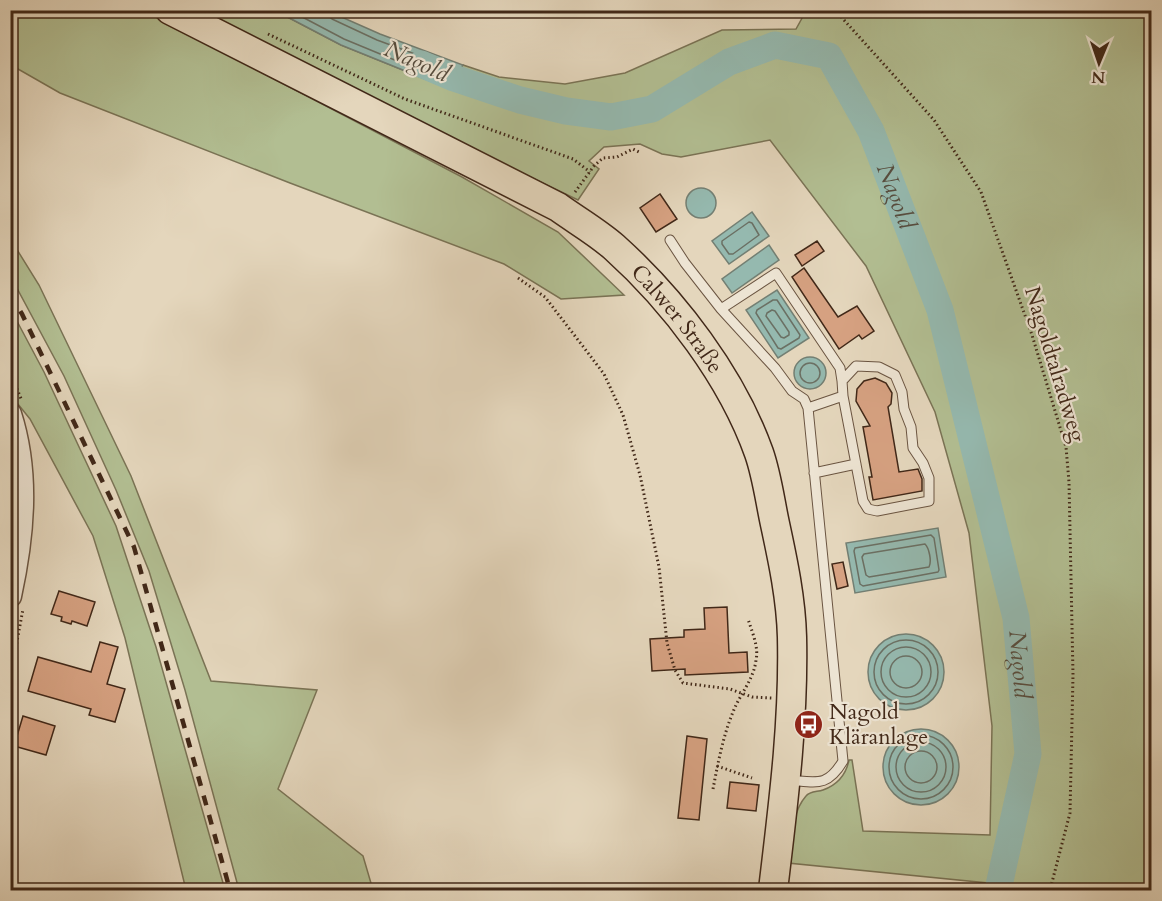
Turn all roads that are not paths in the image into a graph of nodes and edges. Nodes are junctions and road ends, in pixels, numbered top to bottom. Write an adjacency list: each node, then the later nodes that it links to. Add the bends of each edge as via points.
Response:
1 (171, 10): 11 (main road, Calwer Straße, via 558,207 613,246 664,297 705,351 736,403 759,454 784,568 792,635)
2 (670, 240): 3 (lane)
3 (721, 309): 4 (lane, via 776,273 840,368); 6 (lane)
4 (842, 381): 5 (lane); 8 (lane, via 856,366 879,367 895,375 911,427 913,448 929,478 929,501 877,511 868,509)
5 (843, 396): 6 (lane); 8 (lane)
6 (808, 408): 9 (lane)
7 (10, 414): 10 (street, via 21,472 22,522)
8 (856, 464): 9 (lane)
9 (814, 473): 11 (lane, via 843,761 834,776 820,782)
10 (10, 596)
11 (786, 780): 12 (main road, Calwer Straße)
12 (773, 891)

